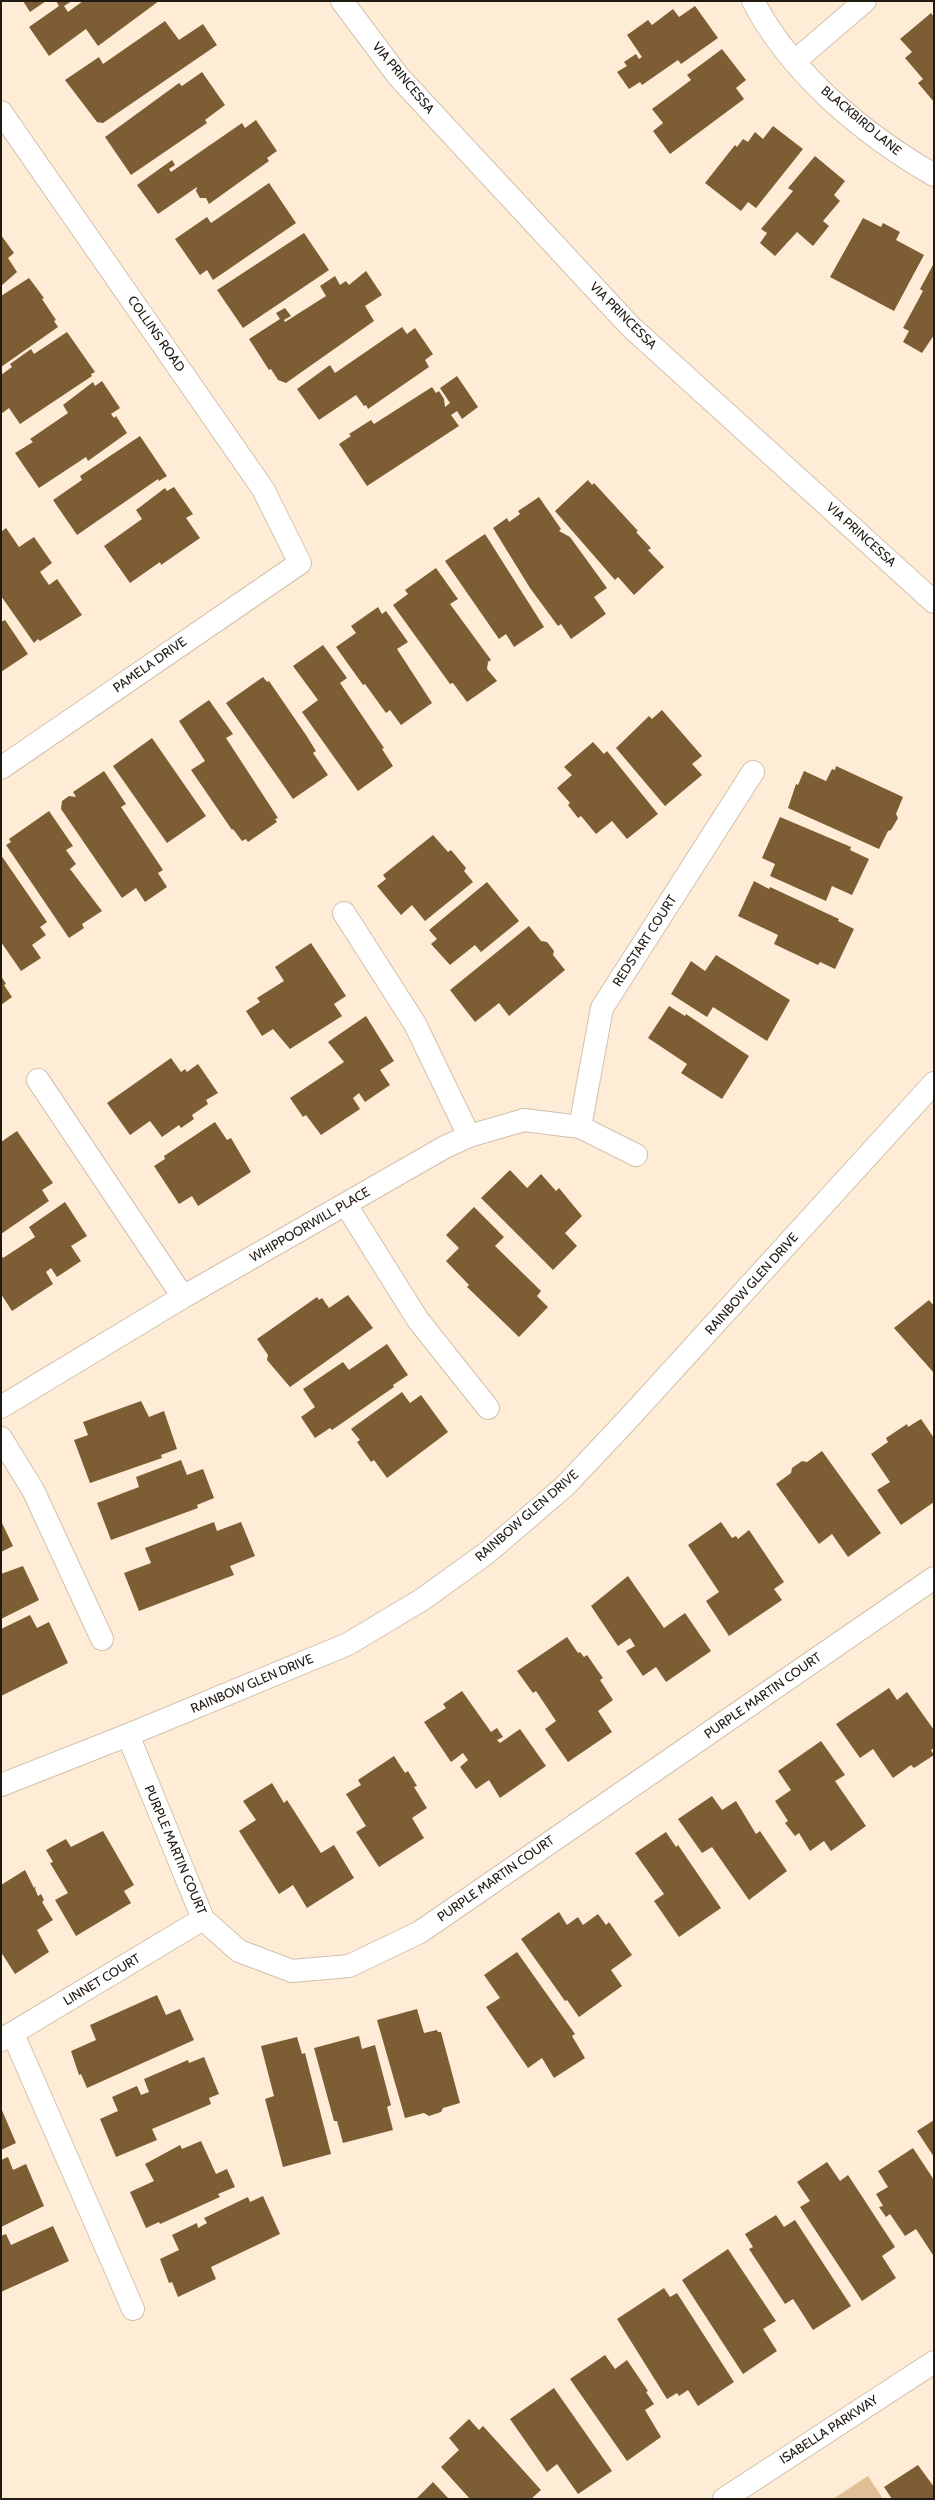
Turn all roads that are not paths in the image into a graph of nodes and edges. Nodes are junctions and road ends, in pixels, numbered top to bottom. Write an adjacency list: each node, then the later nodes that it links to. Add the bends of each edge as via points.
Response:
1 (342, 1): 8 (street, VIA PRINCESSA, via 398,76 630,326)
2 (753, 1): 4 (street, BLACKBIRD LANE)
3 (865, 1): 4 (street)
4 (795, 61): 6 (street, BLACKBIRD LANE, via 845,112 899,154)
5 (1, 112): 7 (street, COLLINS ROAD, via 263,488)
6 (934, 175)
7 (300, 563): 9 (street, PAMELA DRIVE)
8 (934, 602)
9 (1, 768)
10 (753, 772): 14 (street, REDSTART COURT, via 602,1008)
11 (344, 913): 15 (street, via 415,1024)
12 (38, 1080): 18 (street)
13 (934, 1083): 24 (street, RAINBOW GLEN DRIVE, via 565,1486 488,1552 423,1599 348,1644)
14 (580, 1127): 15 (street, WHIPPOORWILL PLACE, via 524,1120); 16 (street, WHIPPOORWILL PLACE)
15 (469, 1136): 17 (street, WHIPPOORWILL PLACE, via 444,1146)
16 (636, 1155)
17 (346, 1205): 18 (street, WHIPPOORWILL PLACE); 20 (street, via 418,1320)
18 (183, 1298): 19 (street, WHIPPOORWILL PLACE)
19 (1, 1407)
20 (488, 1408)
21 (1, 1438): 23 (street, via 34,1490)
22 (934, 1578): 26 (street, PURPLE MARTIN COURT, via 420,1932 349,1966 292,1971 239,1950)
23 (102, 1639)
24 (128, 1735): 25 (street, RAINBOW GLEN DRIVE); 26 (street, PURPLE MARTIN COURT)
25 (1, 1784)
26 (203, 1919): 27 (street, LINNET COURT)
27 (7, 2037): 28 (street)
28 (132, 2309)
29 (934, 2362): 30 (street, ISABELLA PARKWAY)
30 (724, 2499)

